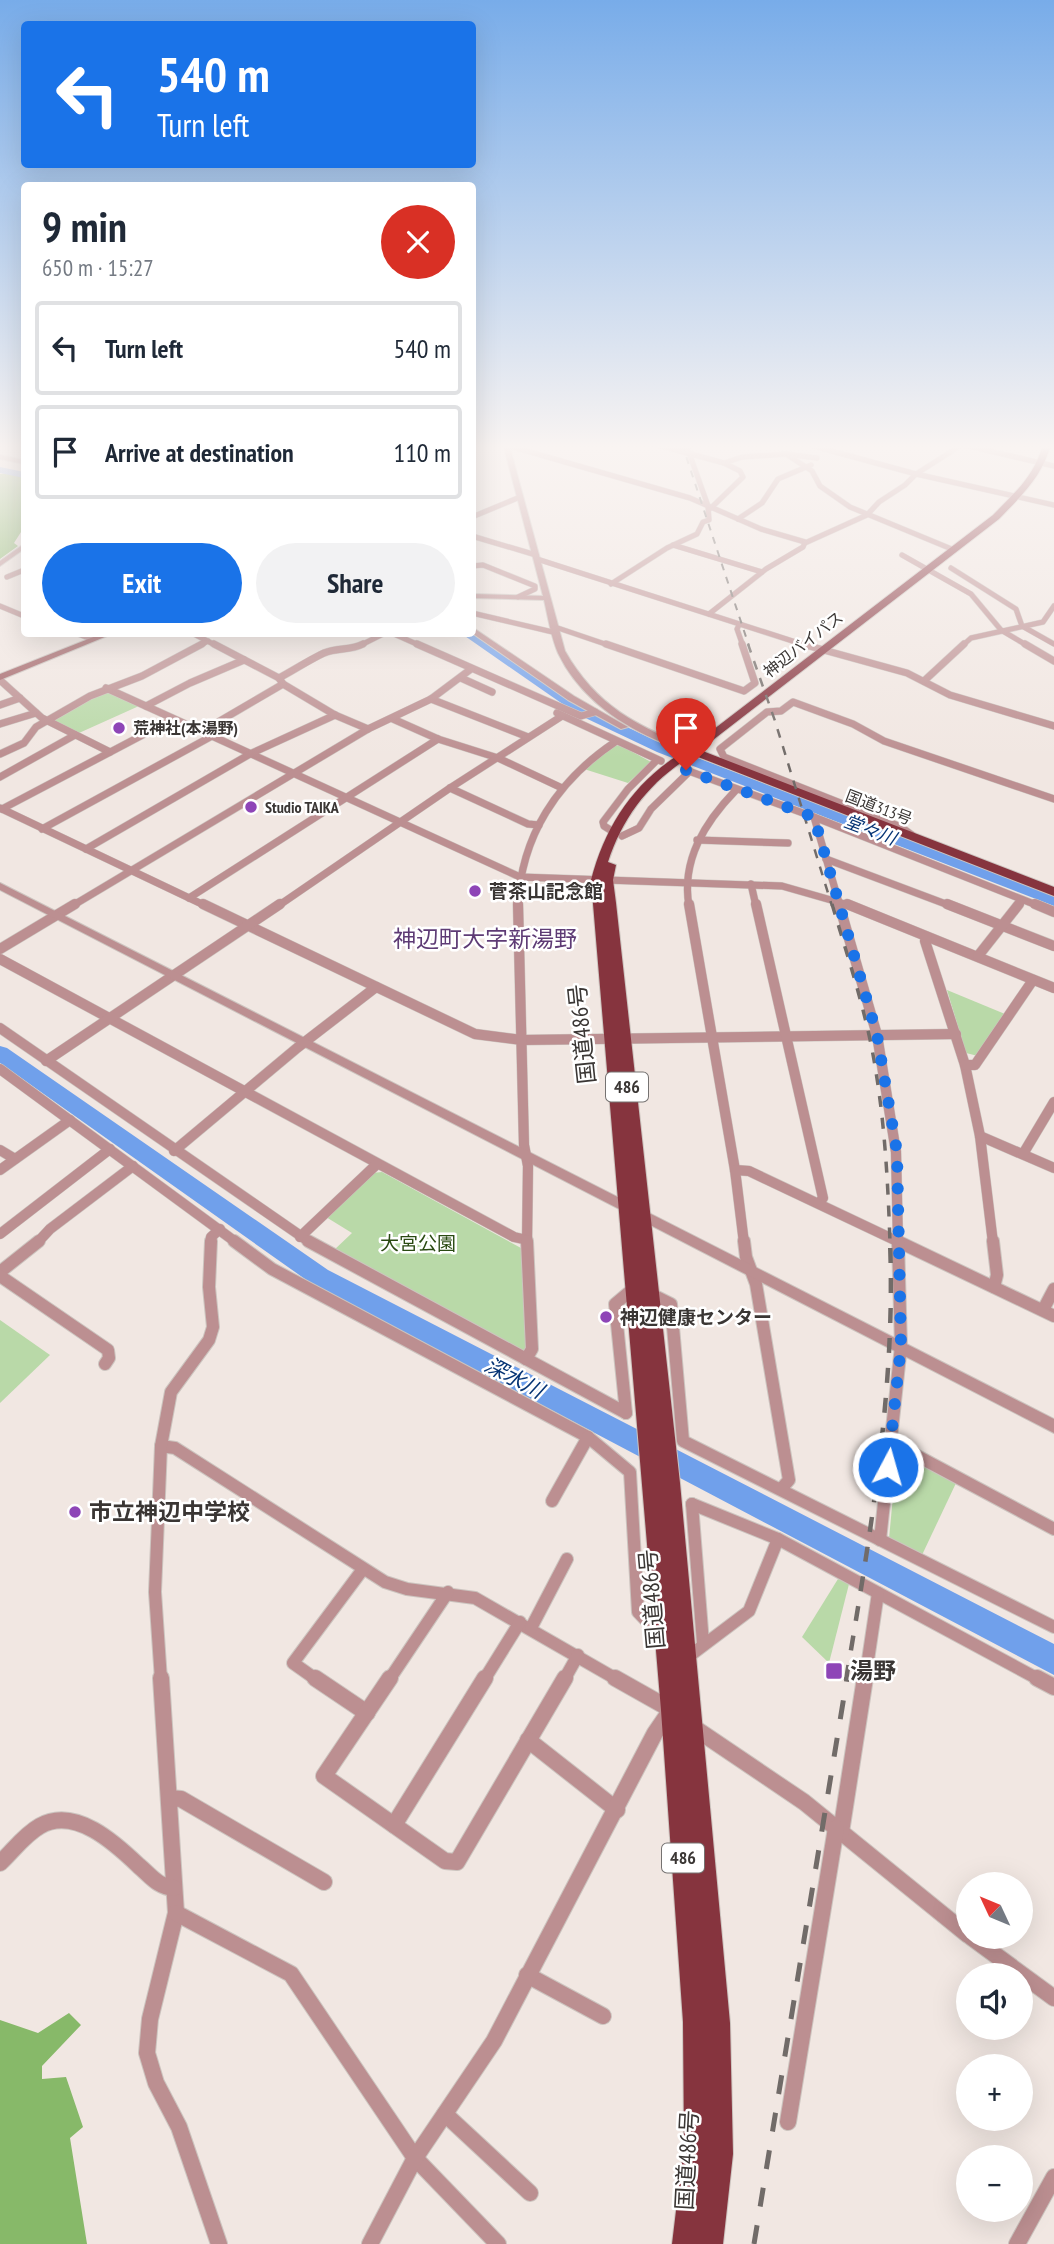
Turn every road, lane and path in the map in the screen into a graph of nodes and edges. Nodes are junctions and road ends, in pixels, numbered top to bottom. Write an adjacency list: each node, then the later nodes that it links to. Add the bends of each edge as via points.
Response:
1 (20, 549): 11 (street)
2 (510, 549): 10 (street)
3 (535, 549): 10 (street)
4 (667, 549): 18 (street)
5 (685, 549): 16 (street)
6 (797, 549): 16 (street)
7 (951, 549): 8 (street)
8 (954, 550): 14 (highway, 神辺バイパス)
9 (902, 555): 14 (street)
10 (537, 557): 18 (street); 21 (street)
11 (0, 564)
12 (476, 566): 20 (street, via 535,586)
13 (951, 568): 28 (street, via 1016,609)
14 (929, 569): 30 (street, via 971,594); 40 (highway, 神辺バイパス)
15 (21, 571): 17 (street)
16 (762, 572): 25 (street)
17 (7, 577)
18 (611, 584): 25 (street)
19 (476, 597): 20 (street)
20 (518, 597): 21 (street)
21 (547, 598): 29 (street)
22 (0, 606): 26 (street)
23 (1054, 606): 28 (street, via 1043,622)
24 (476, 614): 29 (street)
25 (709, 614): 27 (street)
26 (21, 615)
27 (739, 625): 29 (street, via 755,683 744,691); 40 (street)
28 (1022, 626): 30 (street); 39 (street)
29 (556, 630): 64 (street, via 572,675 597,701)
30 (1001, 630): 42 (street); 47 (street, via 971,638)
31 (476, 632): 55 (street)
32 (86, 637): 37 (street)
33 (98, 637): 37 (main road)
34 (200, 637): 38 (street)
35 (377, 637): 46 (street, via 351,650 326,652)
36 (401, 637): 43 (street)
37 (91, 639): 44 (main road)
38 (208, 641): 41 (street); 48 (street, via 131,681)
39 (1054, 644)
40 (823, 648): 47 (street); 76 (highway, 神辺バイパス)
41 (244, 660): 46 (street); 54 (street)
42 (1054, 661)
43 (471, 669): 45 (street); 49 (street)
44 (0, 678): 51 (street)
45 (461, 678): 50 (street); 52 (street)
46 (281, 681): 57 (street); 66 (street)
47 (924, 681): 63 (street, via 950,695)
48 (106, 688): 54 (street); 61 (street)
49 (526, 691): 55 (street, via 581,716); 58 (street)
50 (492, 692)
51 (20, 698): 53 (street); 56 (street)
52 (431, 699): 60 (street); 69 (street)
53 (0, 705)
54 (146, 706): 59 (street)
55 (595, 712): 64 (street, via 625,727)
56 (36, 713): 61 (street); 62 (street)
57 (335, 715): 65 (street); 74 (street)
58 (562, 716): 69 (street); 71 (street)
59 (173, 719): 66 (street); 72 (street)
60 (393, 719): 65 (street); 70 (street)
61 (46, 720): 67 (street); 73 (street, via 24,743)
62 (0, 724)
63 (1054, 726)
64 (638, 727): 76 (street)
65 (368, 729): 77 (street)
66 (201, 732): 68 (street)
67 (75, 735): 72 (street); 78 (street)
68 (212, 736): 74 (street); 88 (street)
69 (528, 737): 75 (street)
70 (438, 739): 75 (street); 82 (street)
71 (615, 742): 80 (street); 89 (street, via 659,761 631,785 603,822)
72 (110, 752): 84 (street)
73 (0, 754)
74 (250, 754): 77 (street); 93 (street)
75 (498, 758): 79 (street); 80 (street)
76 (686, 760): 81 (street); 89 (highway, 国道486号 / 486, via 663,779); 91 (highway, 国道313号)
77 (294, 774): 82 (street); 95 (street)
78 (0, 776)
79 (450, 788): 86 (street); 87 (street)
80 (562, 788): 87 (street)
81 (736, 790): 85 (street); 90 (street)
82 (348, 797): 86 (street); 102 (street)
83 (1054, 799): 91 (street, via 884,741 793,702 781,711 767,712 720,748 724,757 901,827)
84 (1, 809): 88 (street)
85 (814, 817): 94 (street); 103 (street)
86 (402, 823): 96 (street); 107 (street)
87 (539, 825): 96 (street)
88 (42, 829): 93 (street)
89 (617, 833): 97 (highway, 国道486号 / 486)
90 (697, 840): 92 (street); 98 (street)
91 (918, 840): 101 (highway, 国道313号)
92 (788, 843)
93 (86, 849): 95 (street)
94 (826, 859): 104 (street); 108 (street)
95 (131, 871): 102 (street); 106 (street)
96 (520, 877): 97 (street); 125 (street)
97 (602, 880): 98 (street); 124 (highway, 国道486号 / 486)
98 (686, 882): 99 (street); 123 (street)
99 (751, 884): 104 (street, via 782,886); 122 (street)
100 (0, 886): 106 (street)
101 (1054, 892)
102 (189, 898): 107 (street)
103 (1022, 900): 105 (street); 108 (street)
104 (839, 901): 109 (street); 121 (street)
105 (1054, 912)
106 (56, 915): 111 (street); 114 (street)
107 (249, 926): 114 (street); 116 (street)
108 (1003, 926): 110 (street); 112 (street)
109 (927, 937): 112 (street); 120 (street)
110 (1054, 946)
111 (0, 949)
112 (978, 956): 115 (street)
113 (0, 959): 118 (street)
114 (175, 975): 118 (street); 126 (street)
115 (1033, 980): 117 (street); 128 (street, via 975,1065)
116 (376, 987): 125 (street, via 475,1034); 126 (street)
117 (1054, 989)
118 (110, 1020): 127 (street); 130 (street)
119 (0, 1028): 127 (street)
120 (956, 1034): 121 (street); 128 (street)
121 (877, 1035): 122 (street); 152 (street, via 897,1152)
122 (786, 1036): 123 (street); 145 (street, via 823,1198)
123 (710, 1037): 124 (street); 144 (street)
124 (616, 1038): 125 (street); 146 (highway, 国道486号 / 486); 147 (highway, 国道486号 / 486)
125 (522, 1040): 138 (street)
126 (305, 1042): 130 (street); 138 (street)
127 (46, 1061): 136 (street)
128 (965, 1065): 133 (street)
129 (0, 1069): 132 (street)
130 (246, 1092): 136 (street); 140 (street)
131 (1054, 1102): 137 (street)
132 (70, 1120): 134 (street); 139 (street)
133 (980, 1136): 137 (street); 155 (street, via 997,1275)
134 (110, 1149): 141 (street); 149 (street)
135 (0, 1150): 139 (street)
136 (174, 1151): 150 (street)
137 (1023, 1154): 142 (street)
138 (527, 1156): 146 (street); 151 (street)
139 (15, 1160): 143 (street)
140 (377, 1164): 150 (street); 151 (street)
141 (133, 1166): 148 (street); 154 (street)
142 (1054, 1168)
143 (0, 1170)
144 (735, 1170): 145 (street, via 749,1171); 153 (street)
145 (819, 1203): 152 (street)
146 (627, 1206): 147 (street); 156 (highway, 国道486号 / 486)
147 (642, 1213): 153 (street); 158 (highway, 国道486号 / 486)
148 (220, 1229): 165 (street, via 283,1275); 167 (street, via 211,1237 213,1327 209,1340 171,1392)
149 (0, 1234)
150 (300, 1237): 161 (street)
151 (527, 1240): 161 (street, via 531,1349)
152 (900, 1243): 155 (street); 160 (street)
153 (751, 1270): 160 (street); 169 (street, via 789,1480)
154 (0, 1274): 162 (street, via 108,1350)
155 (994, 1287): 159 (street)
156 (634, 1288): 161 (street, via 615,1304 625,1413); 164 (highway, 国道486号 / 486)
157 (1054, 1289): 159 (street)
158 (651, 1294): 164 (highway, 国道486号 / 486); 169 (street, via 671,1304 684,1441)
159 (1049, 1313)
160 (901, 1346): 163 (street); 166 (street)
161 (526, 1359)
162 (105, 1364)
163 (1054, 1426)
164 (655, 1433): 168 (highway, 国道486号 / 486)
165 (588, 1437): 170 (street); 180 (street, via 630,1472 638,1612)
166 (891, 1442): 171 (street); 173 (street)
167 (161, 1446): 175 (street, via 175,1448); 188 (street, via 155,1592)
168 (660, 1478): 180 (highway, 国道486号 / 486); 181 (highway, 国道486号 / 486)
169 (781, 1489): 173 (street)
170 (552, 1501)
171 (1054, 1529)
172 (778, 1539): 177 (street); 181 (street, via 748,1611); 181 (street, via 692,1504)
173 (880, 1540): 179 (street)
174 (567, 1559): 178 (street)
175 (363, 1569): 176 (street, via 396,1587); 185 (street, via 293,1663)
176 (448, 1592): 178 (street, via 475,1598); 185 (street)
177 (878, 1593): 183 (street); 191 (street)
178 (526, 1625): 182 (street); 190 (street)
179 (1054, 1627)
180 (665, 1640): 184 (highway, 国道486号 / 486)
181 (694, 1651): 186 (highway, 国道486号 / 486)
182 (578, 1655): 184 (street); 187 (street)
183 (1054, 1687)
184 (672, 1710): 186 (street); 189 (street, via 655,1733); 209 (highway, 国道486号 / 486, via 696,2022 698,2144)
185 (367, 1713): 190 (street, via 324,1776)
186 (691, 1726): 191 (street); 210 (highway, 国道486号 / 486, via 717,2023 719,2154)
187 (528, 1740): 189 (street); 190 (street, via 457,1862 445,1861)
188 (169, 1798): 193 (street, via 181,1799); 194 (street)
189 (617, 1810): 198 (street)
190 (394, 1825)
191 (838, 1830): 196 (street); 202 (street)
192 (0, 1863): 194 (street, via 43,1824 75,1822 99,1833 162,1887)
193 (324, 1882)
194 (174, 1888): 195 (street)
195 (176, 1913): 203 (street, via 291,1973); 206 (street, via 150,2019 147,2053 156,2083 179,2127)
196 (956, 1925)
197 (989, 1950): 199 (street)
198 (527, 1975): 200 (street); 201 (street, via 494,2041)
199 (1054, 1998)
200 (603, 2016)
201 (445, 2114): 203 (street); 205 (street)
202 (788, 2122)
203 (415, 2158): 207 (street); 208 (street)
204 (1054, 2177): 211 (street)
205 (530, 2193)
206 (219, 2244)
207 (370, 2244)
208 (498, 2244)
209 (686, 2244)
210 (709, 2244)
211 (1017, 2244)

